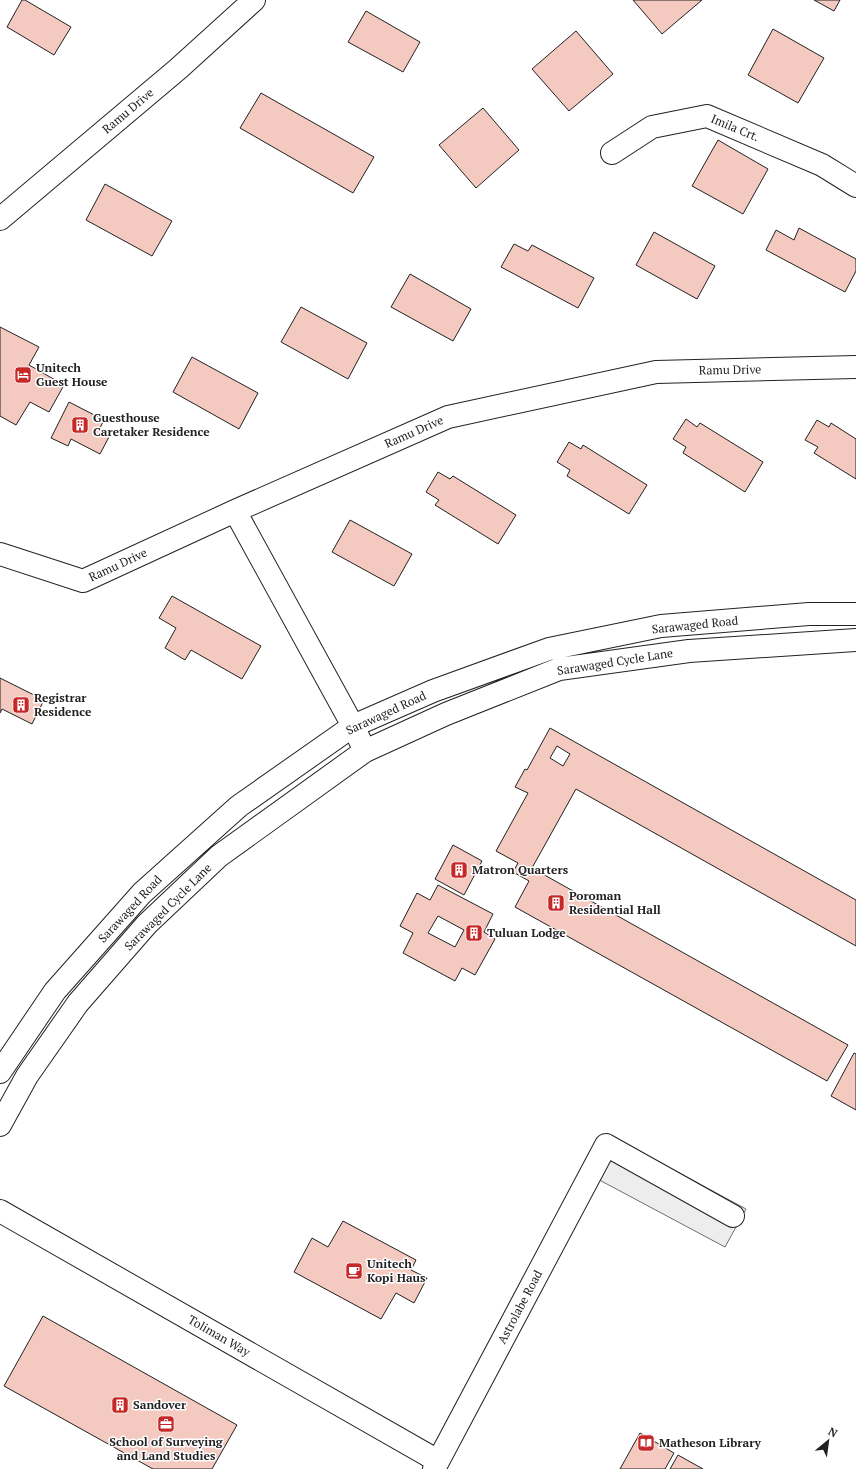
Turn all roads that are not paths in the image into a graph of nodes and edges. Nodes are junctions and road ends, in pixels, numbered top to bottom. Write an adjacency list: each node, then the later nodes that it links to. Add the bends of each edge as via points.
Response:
1 (254, 0): 4 (street, Ramu Drive, via 178,69)
2 (612, 153): 3 (street, Imila Crt., via 652,127 707,116 822,165)
3 (856, 186)
4 (0, 220)
5 (856, 367): 6 (street, Ramu Drive, via 656,372 448,416)
6 (235, 511): 7 (street, Ramu Drive, via 83,581); 10 (street)
7 (0, 554)
8 (856, 614): 10 (street, Sarawaged Road, via 808,614 661,626 549,649 433,691)
9 (856, 640): 11 (street, Sarawaged Cycle Lane, via 689,650 558,669 446,714)
10 (353, 726): 11 (street); 12 (street, Sarawaged Road, via 239,806 142,893 55,991)
11 (365, 751): 13 (street, Sarawaged Cycle Lane, via 219,856 147,924 78,1003 27,1076)
12 (0, 1072)
13 (0, 1125)
14 (0, 1211): 16 (street, Toliman Way)
15 (734, 1216): 16 (street, Astrolabe Road, via 606,1145)
16 (436, 1465)

